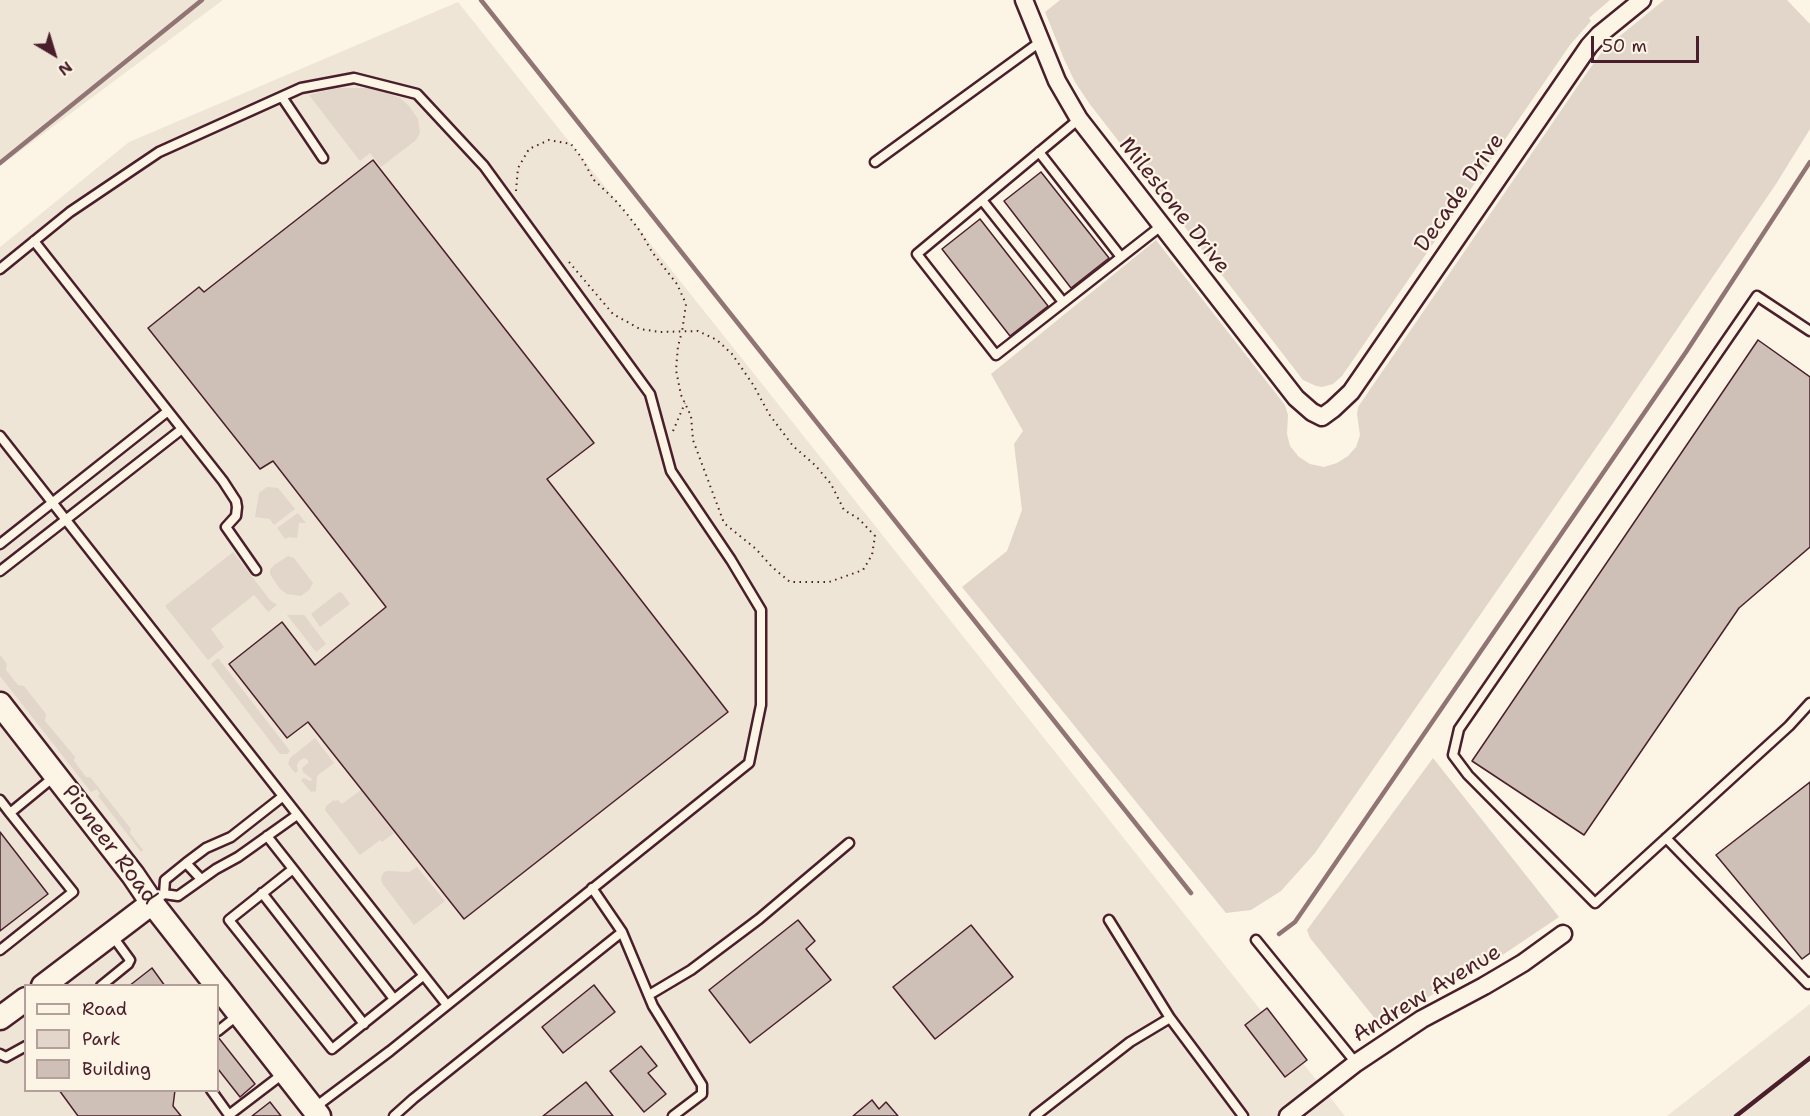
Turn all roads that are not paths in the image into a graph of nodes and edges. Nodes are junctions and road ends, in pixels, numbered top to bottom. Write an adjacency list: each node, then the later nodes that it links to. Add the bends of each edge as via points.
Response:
1 (1024, 0): 3 (street, Milestone Drive)
2 (1642, 0): 17 (street, Decade Drive, via 1589,46 1351,392)
3 (1040, 42): 5 (street, Milestone Drive); 8 (lane)
4 (282, 97): 7 (lane); 11 (lane, via 159,152); 38 (lane, via 301,88 354,78 417,93 484,166 650,394 672,471 761,610 761,705 749,763)
5 (1079, 119): 6 (lane); 10 (street, Milestone Drive)
6 (1039, 152): 9 (lane); 12 (lane)
7 (323, 158)
8 (875, 162)
9 (982, 200): 14 (lane); 14 (lane, via 917,254 996,355)
10 (1161, 226): 12 (lane); 17 (street, Milestone Drive, via 1296,398)
11 (34, 241): 13 (lane); 16 (lane)
12 (1121, 256): 14 (lane)
13 (0, 269)
14 (1064, 302)
15 (1810, 331): 33 (lane, via 1757,296 1459,729 1453,755 1468,775 1595,903)
16 (168, 411): 18 (lane); 20 (lane)
17 (1322, 417)
18 (182, 429): 21 (lane); 23 (lane, via 236,501 236,516 226,527)
19 (0, 436): 20 (lane)
20 (52, 503): 21 (lane); 22 (lane)
21 (66, 520): 24 (lane); 28 (lane)
22 (0, 544)
23 (256, 570)
24 (0, 571)
25 (1810, 703): 33 (lane)
26 (0, 704): 27 (main road, Pioneer Road)
27 (56, 775): 30 (lane); 40 (main road, Pioneer Road, via 133,875)
28 (282, 796): 31 (lane); 35 (lane, via 231,837)
29 (0, 800): 30 (lane)
30 (10, 813): 46 (lane, via 73,892)
31 (297, 815): 32 (lane); 47 (lane)
32 (267, 837): 36 (lane); 37 (lane)
33 (1666, 838): 48 (lane)
34 (849, 843): 53 (lane, via 759,919 691,970)
35 (186, 863): 37 (lane); 40 (lane, via 165,880)
36 (293, 869): 39 (lane); 54 (lane)
37 (201, 879): 40 (lane, via 178,896)
38 (592, 888): 42 (lane); 55 (lane)
39 (262, 893): 58 (lane); 58 (lane, via 229,920 332,1049)
40 (158, 898): 43 (main road); 51 (main road, Pioneer Road)
41 (1109, 920): 57 (lane)
42 (622, 932): 53 (lane); 67 (lane)
43 (111, 933): 49 (main road); 50 (lane, via 130,960)
44 (1563, 934): 62 (street, Andrew Avenue, via 1523,963 1422,1019)
45 (1256, 940): 62 (lane)
46 (0, 950)
47 (423, 976): 54 (lane); 55 (lane)
48 (1810, 982)
49 (46, 984)
50 (103, 984)
51 (216, 984)
52 (219, 989): 56 (main road, Pioneer Road)
53 (649, 995): 68 (lane, via 702,1084 702,1094)
54 (394, 999): 58 (lane)
55 (447, 1005): 65 (lane)
56 (239, 1014): 59 (lane); 63 (main road, Pioneer Road)
57 (1170, 1018): 69 (lane, via 1130,1042); 70 (lane)
58 (363, 1024)
59 (219, 1030)
60 (24, 1047): 61 (lane, via 6,1057)
61 (0, 1054)
62 (1356, 1063): 71 (street, Andrew Avenue)
63 (285, 1073): 65 (main road, Pioneer Road); 66 (lane)
64 (212, 1092): 66 (lane)
65 (316, 1112)
66 (229, 1115)
67 (394, 1116)
68 (673, 1116)
69 (1035, 1116)
70 (1243, 1116)
71 (1288, 1116)

